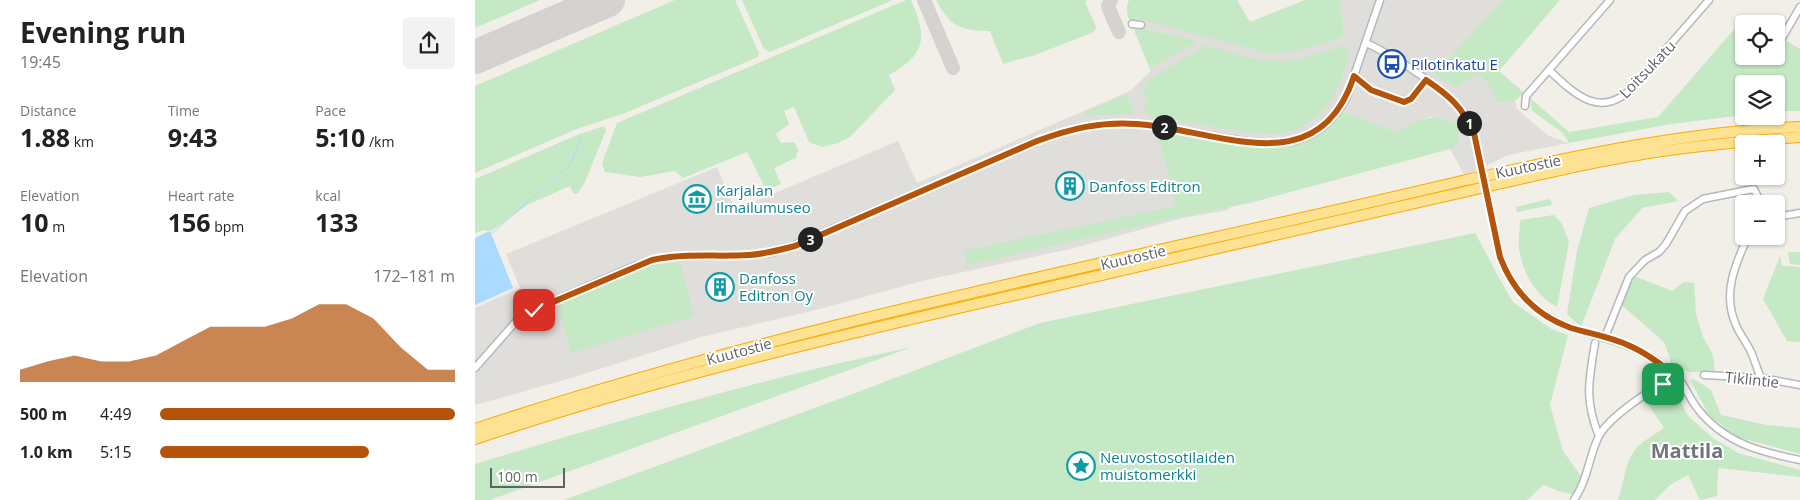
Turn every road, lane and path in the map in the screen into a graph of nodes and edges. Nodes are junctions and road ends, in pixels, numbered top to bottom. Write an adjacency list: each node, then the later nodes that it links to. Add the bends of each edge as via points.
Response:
1 (1380, 0): 8 (street)
2 (1610, 0): 9 (street)
3 (1709, 0): 9 (street, Loitsukatu, via 1625,96 1616,101 1594,103 1579,96)
4 (1800, 7): 7 (street)
5 (1132, 24): 6 (street)
6 (1141, 25)
7 (1785, 33)
8 (1366, 43): 10 (street); 11 (street)
9 (1549, 70): 12 (street, via 1526,96)
10 (1354, 76): 11 (street, via 1371,90 1404,102 1411,99); 27 (street, via 1346,99 1331,119 1316,131 1292,141 1267,144 1138,124 1090,125 1037,141 795,246 751,255 667,256 652,260 519,318)
11 (1426, 80): 25 (street, via 1454,101 1474,133 1500,257 1514,286 1534,307 1554,320)
12 (1525, 106)
13 (1800, 123): 15 (highway)
14 (1800, 127): 15 (highway, Kuutostie)
15 (1701, 135): 19 (highway, Kuutostie, via 1621,147)
16 (1800, 137): 18 (highway, Kuutostie)
17 (1800, 141): 18 (highway)
18 (1701, 146): 19 (highway, Kuutostie)
19 (1501, 178): 20 (highway, Kuutostie, bridge)
20 (1467, 185): 32 (highway, Kuutostie, via 842,324 653,374); 34 (highway, Kuutostie, via 729,364)
21 (1757, 195): 25 (street, via 1754,189 1703,199 1685,211 1666,244 1629,277)
22 (1800, 213): 23 (street)
23 (1785, 216)
24 (1744, 245): 30 (street, via 1731,278 1731,305 1736,326 1752,353)
25 (1605, 337): 29 (street, via 1651,357)
26 (1595, 343): 33 (street, via 1588,392 1591,415)
27 (475, 368)
28 (1704, 375): 30 (street, Tiklintie)
29 (1678, 378): 33 (street, via 1640,398); 35 (street, via 1697,408 1732,438 1753,449)
30 (1761, 378): 31 (street, Tiklintie)
31 (1800, 385)
32 (475, 429)
33 (1599, 436): 36 (street, via 1586,478)
34 (475, 439)
35 (1800, 460)
36 (1575, 500)

